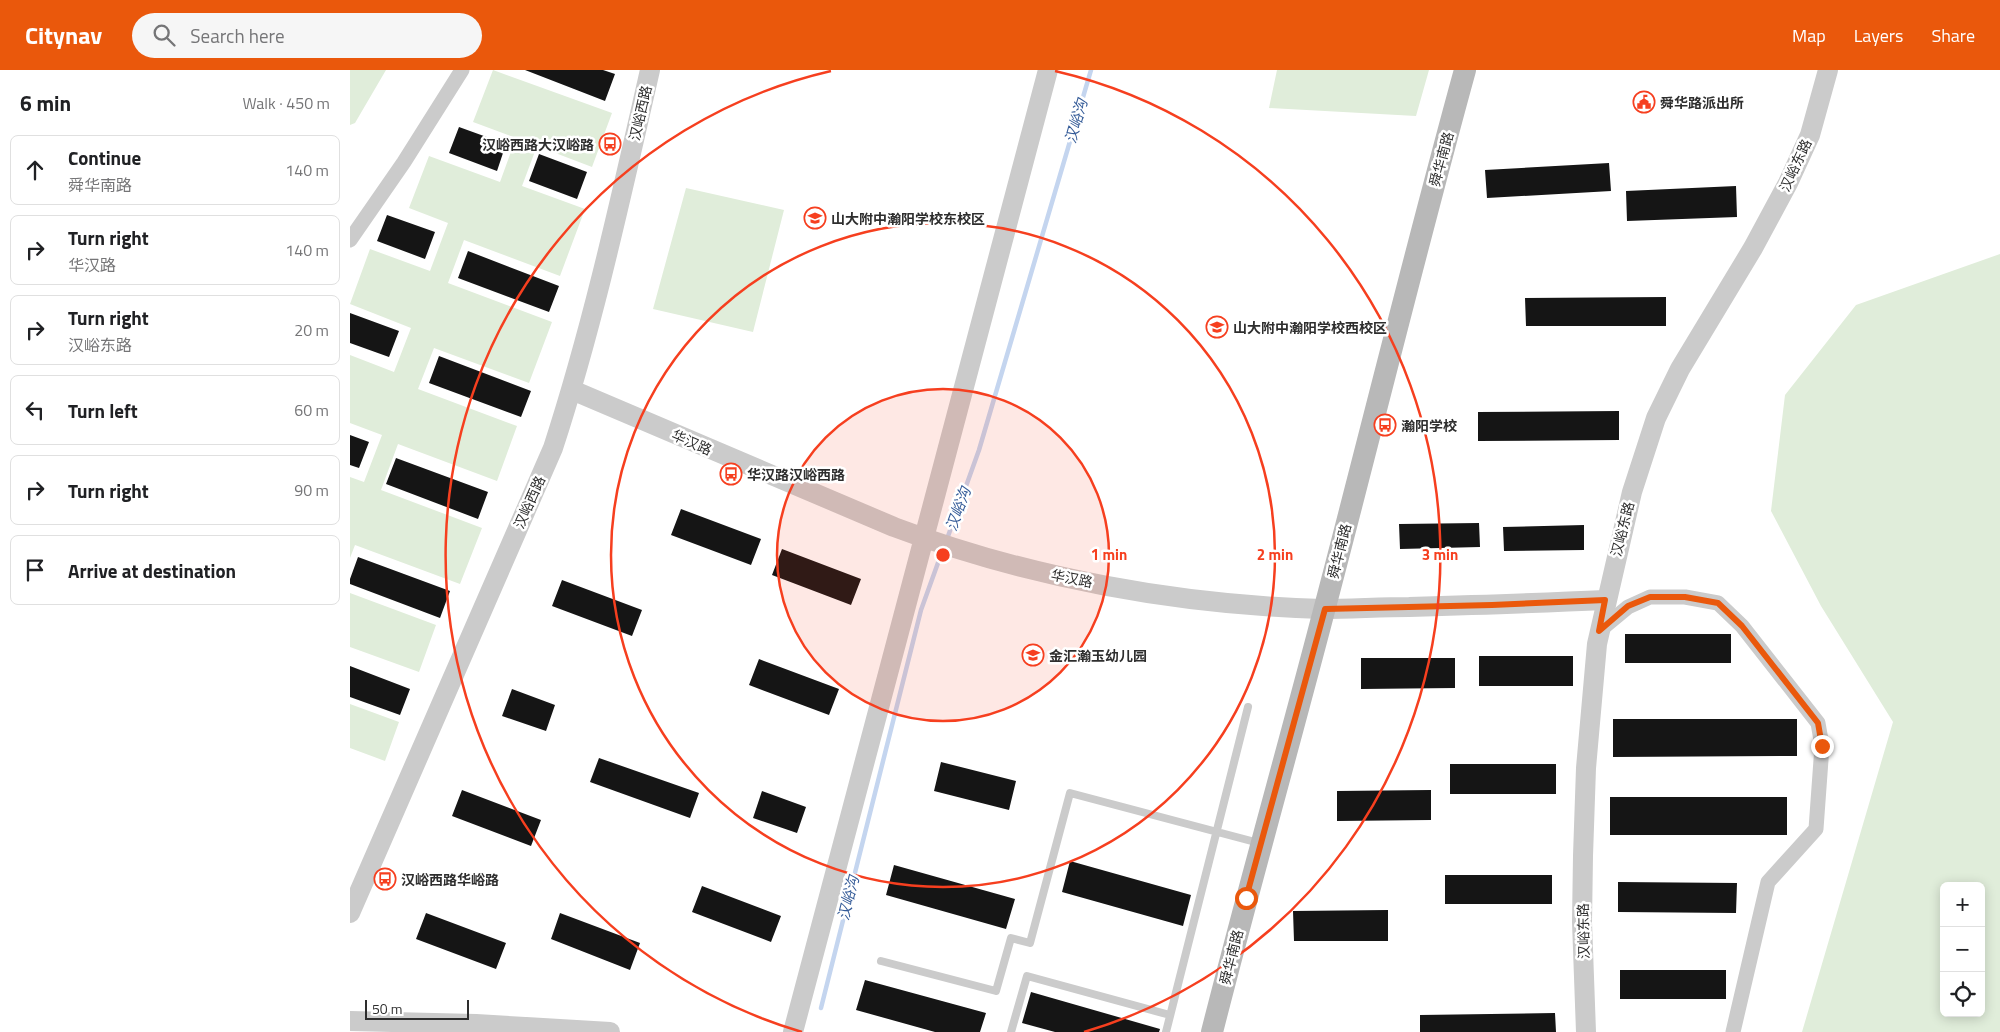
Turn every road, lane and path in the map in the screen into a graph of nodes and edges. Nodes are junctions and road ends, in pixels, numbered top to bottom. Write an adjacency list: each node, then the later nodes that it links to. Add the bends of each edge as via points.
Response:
1 (462, 70): 6 (street)
2 (650, 70): 7 (street, 汉峪西路)
3 (1048, 70): 8 (street)
4 (1465, 70): 10 (main road, 舜华南路)
5 (1828, 70): 9 (street, 汉峪东路, via 1810,135 1788,183 1680,369 1656,418 1632,492)
6 (350, 240)
7 (572, 390): 8 (street, 华汉路, via 734,461); 15 (street, 汉峪西路, via 553,448)
8 (937, 542): 10 (street, 华汉路, via 1040,572 1182,599); 21 (street)
9 (1605, 600): 10 (street, 华汉路); 11 (street, 汉峪东路)
10 (1325, 609): 14 (main road, 舜华南路)
11 (1599, 631): 25 (street, 汉峪东路, via 1586,778 1582,922); 26 (street, via 1628,606 1650,597 1685,597 1718,603 1742,626 1818,723 1822,746 1816,829 1768,882)
12 (1248, 707): 13 (lane)
13 (1216, 832): 14 (lane); 16 (lane, via 1070,793 1030,943 1011,938 996,991); 17 (lane)
14 (1261, 843): 24 (main road, 舜华南路)
15 (350, 913)
16 (882, 961)
17 (1170, 1015): 22 (lane, via 1027,976); 23 (lane)
18 (350, 1021): 19 (street)
19 (475, 1028): 20 (street)
20 (610, 1032)
21 (793, 1032)
22 (1011, 1032)
23 (1166, 1032)
24 (1212, 1032)
25 (1586, 1032)
26 (1733, 1032)

